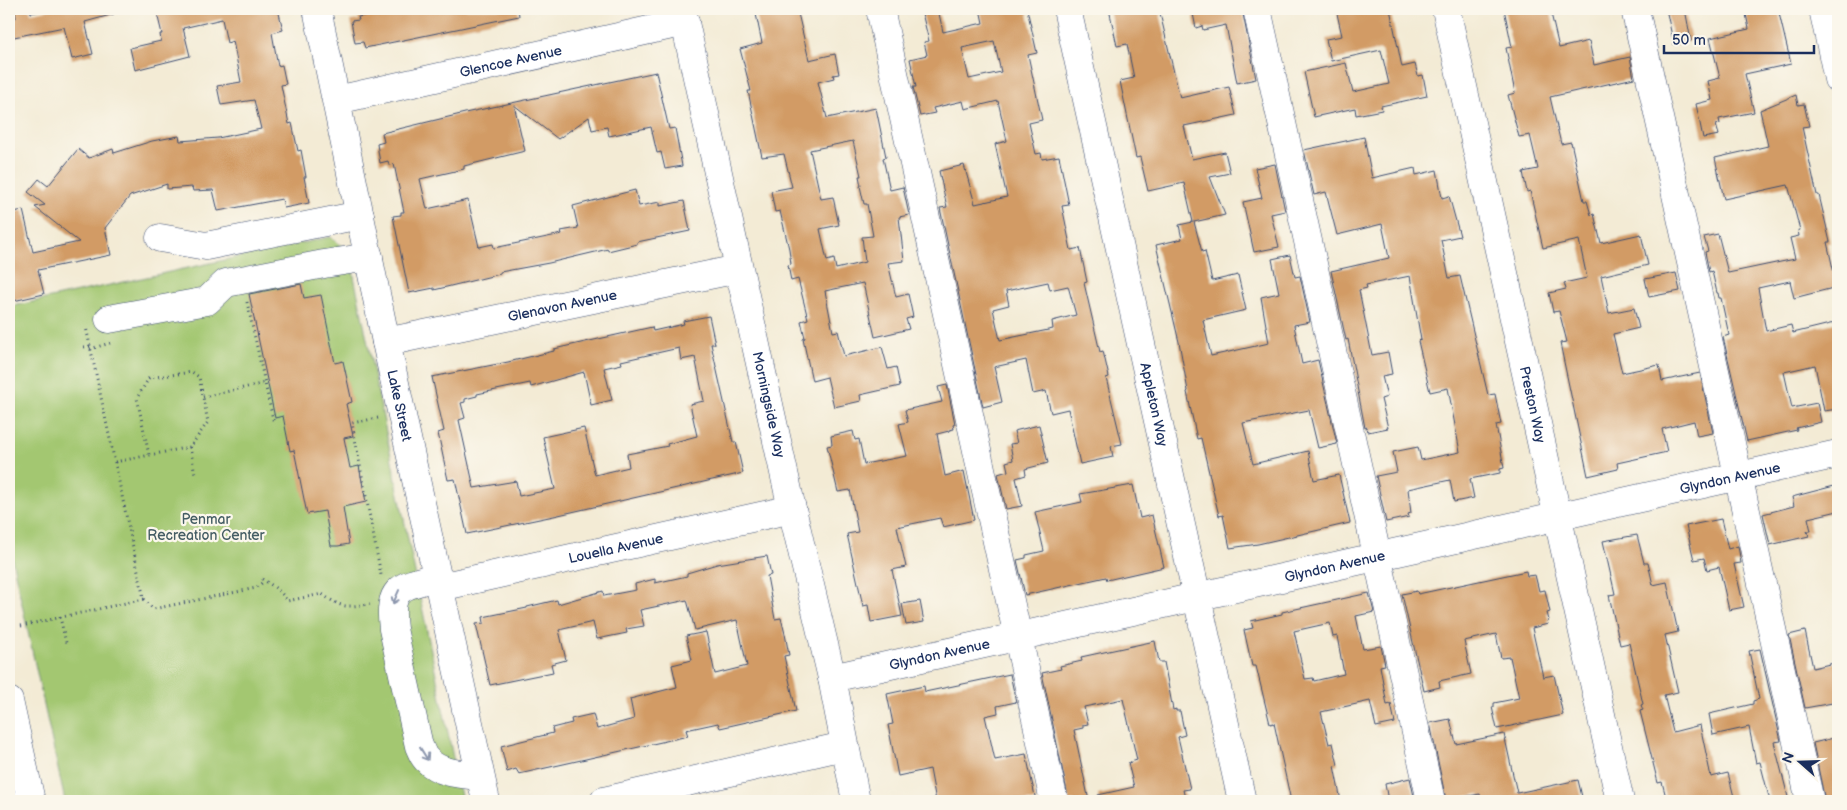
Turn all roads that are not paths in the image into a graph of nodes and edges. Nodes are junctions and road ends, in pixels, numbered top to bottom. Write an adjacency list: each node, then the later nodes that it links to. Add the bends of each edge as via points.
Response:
1 (317, 9): 10 (street, Lake Street)
2 (880, 9): 24 (street)
3 (1068, 9): 23 (street, Appleton Way)
4 (1257, 9): 21 (street)
5 (1446, 9): 20 (street, Preston Way)
6 (1635, 9): 18 (street)
7 (1823, 9): 9 (street)
8 (683, 15): 10 (street, Glencoe Avenue); 14 (street, Morningside Way)
9 (1838, 79)
10 (337, 100): 11 (street, Lake Street)
11 (360, 215): 12 (street, via 206,246); 13 (street, Lake Street)
12 (160, 238)
13 (369, 257): 15 (street, via 226,283 208,301); 16 (street, Lake Street)
14 (738, 268): 16 (street, Glenavon Avenue); 19 (street, Morningside Way)
15 (102, 326)
16 (386, 342): 22 (street, Lake Street)
17 (1838, 454): 18 (street, Glyndon Avenue)
18 (1739, 476): 20 (street, Glyndon Avenue); 36 (street)
19 (792, 509): 22 (street, Louella Avenue); 25 (street, Morningside Way)
20 (1558, 517): 21 (street, Glyndon Avenue); 35 (street, Preston Way)
21 (1378, 557): 23 (street, Glyndon Avenue); 34 (street)
22 (438, 582): 28 (street, Lake Street); 28 (street, Louella Avenue, one-way to 28, via 402,587 396,595 391,590 394,629 419,746 426,760)
23 (1197, 597): 24 (street, Glyndon Avenue); 33 (street, Appleton Way)
24 (1018, 637): 25 (street, Glyndon Avenue); 32 (street)
25 (832, 678): 27 (street, Morningside Way)
26 (9, 701): 29 (street)
27 (844, 746): 30 (street); 31 (street, Morningside Way)
28 (483, 788)
29 (31, 801)
30 (604, 801)
31 (856, 801)
32 (1054, 801)
33 (1242, 801)
34 (1431, 801)
35 (1620, 801)
36 (1810, 801)

